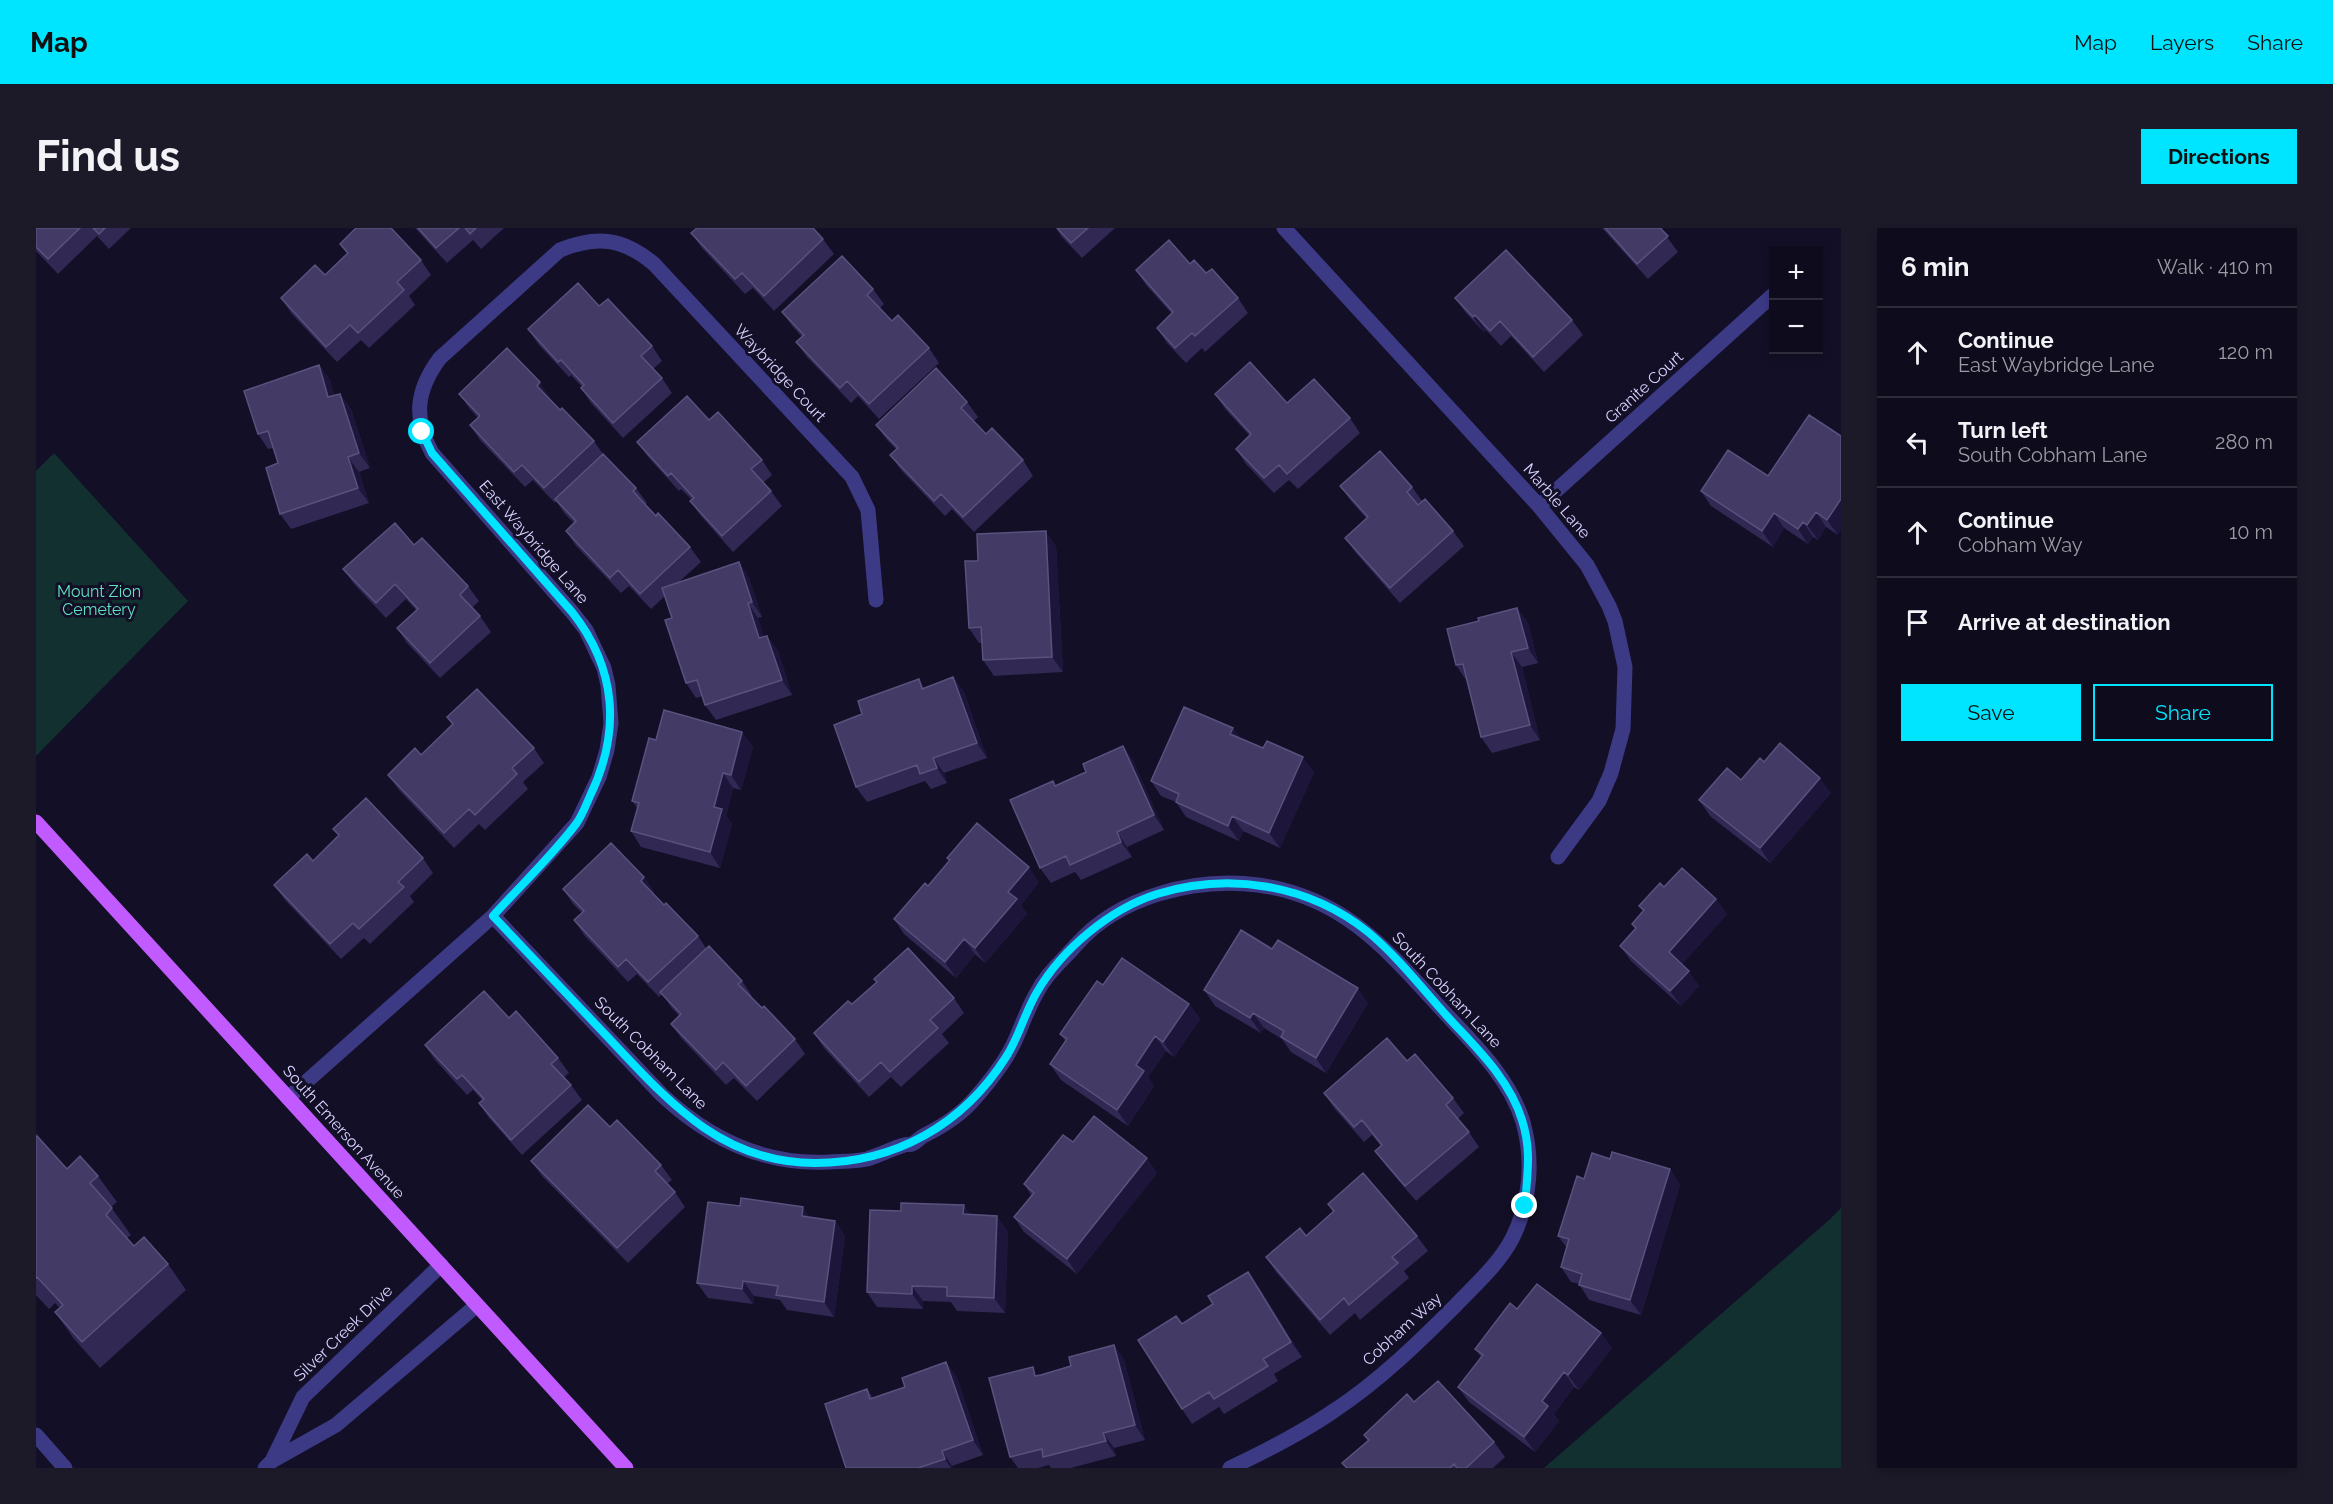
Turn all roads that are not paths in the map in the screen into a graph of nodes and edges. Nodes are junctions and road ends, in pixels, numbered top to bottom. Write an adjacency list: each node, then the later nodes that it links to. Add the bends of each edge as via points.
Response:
1 (1284, 228): 4 (street, Marble Lane)
2 (575, 244): 5 (street, Waybridge Court, via 595,239 614,242 636,250 654,264 852,477 867,510); 8 (street, East Waybridge Lane, via 560,250 440,358 427,377 420,400 422,432 432,453 586,630 604,668 611,710 610,737 599,777 577,823)
3 (1769, 298): 4 (street, Granite Court)
4 (1539, 506): 7 (street, Marble Lane, via 1595,578 1615,621 1624,667 1624,721 1611,773 1590,815)
5 (876, 600)
6 (36, 822): 9 (main road, South Emerson Avenue)
7 (1558, 857)
8 (493, 916): 9 (street, East Waybridge Lane); 10 (street, South Cobham Lane, via 662,1095 697,1125 754,1153 790,1161 841,1163 912,1144 976,1098 1006,1057 1045,979 1081,937 1107,918 1157,894 1189,886 1239,882 1293,892 1331,908 1367,932 1489,1062 1517,1106)
9 (288, 1098): 11 (main road, South Emerson Avenue)
10 (1530, 1161): 17 (street, Cobham Way, via 1525,1206 1514,1236 1490,1270 1418,1344 1335,1410)
11 (441, 1265): 12 (main road, South Emerson Avenue); 14 (street, Silver Creek Drive, via 303,1397)
12 (477, 1305): 14 (street, via 336,1425); 16 (main road, South Emerson Avenue)
13 (36, 1435): 15 (street)
14 (268, 1464)
15 (65, 1468)
16 (626, 1468)
17 (1230, 1468)

